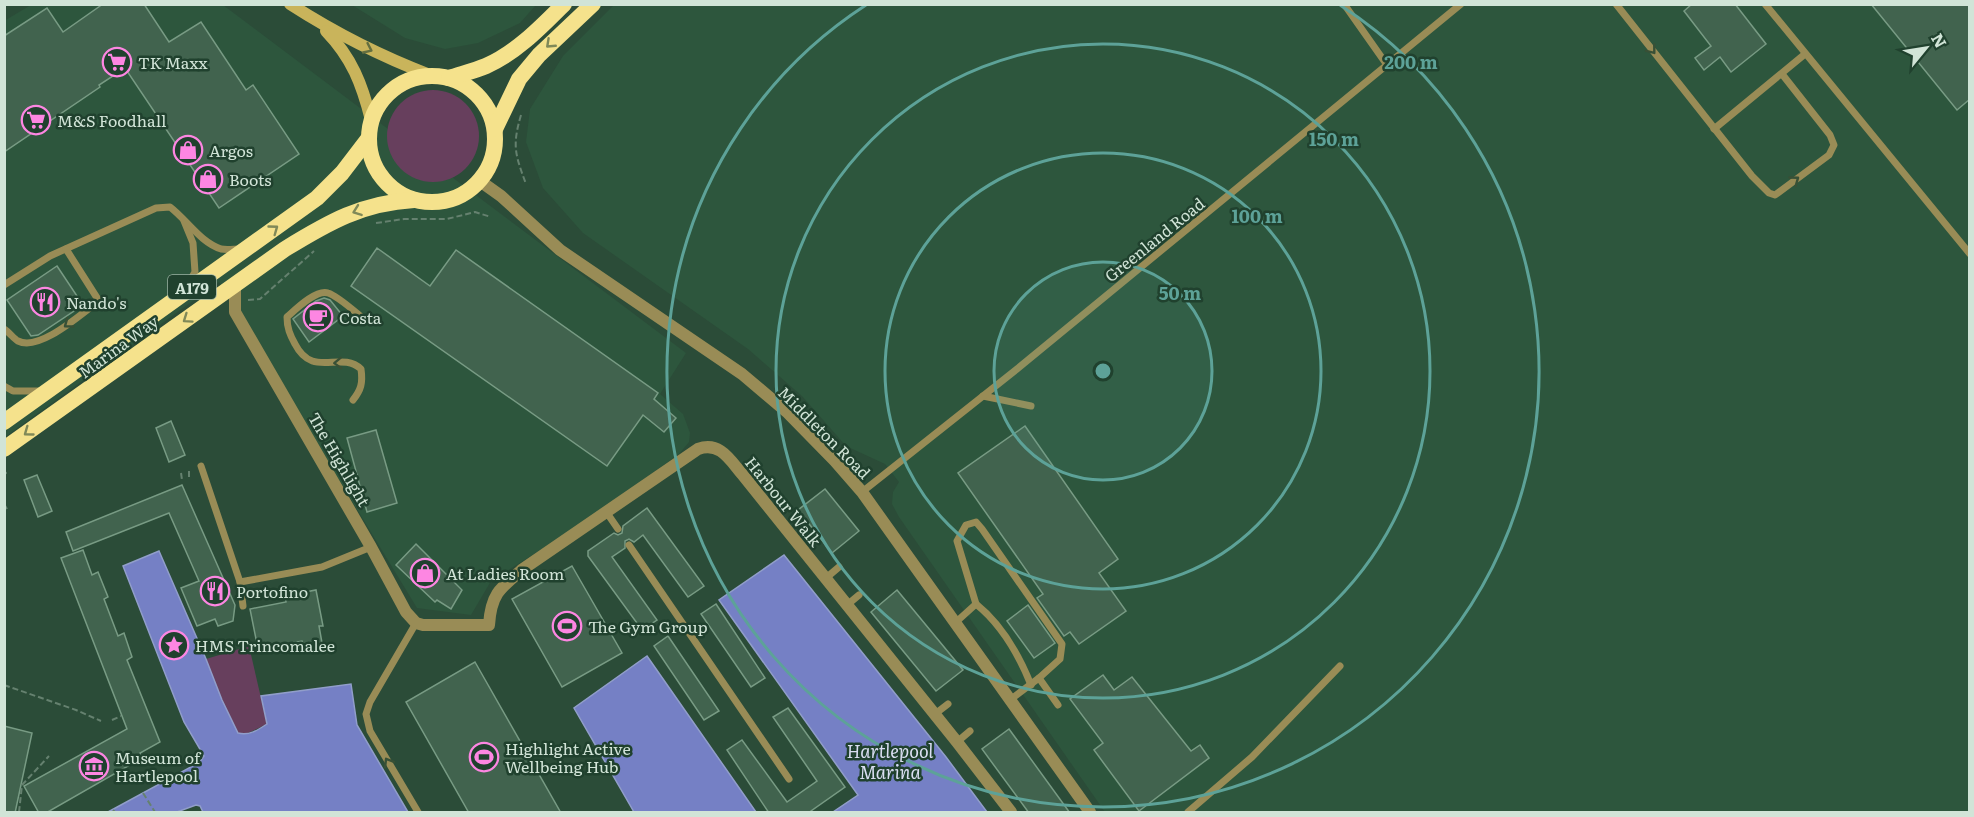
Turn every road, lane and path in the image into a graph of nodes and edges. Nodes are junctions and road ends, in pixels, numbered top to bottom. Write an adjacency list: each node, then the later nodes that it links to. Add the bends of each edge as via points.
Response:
1 (290, 4): 8 (main road)
2 (564, 4): 13 (highway, via 532,36 502,58)
3 (593, 4): 16 (highway, one-way to 16, via 538,55 519,79)
4 (1344, 4): 10 (lane)
5 (1461, 4): 10 (lane, Greenland Road)
6 (1616, 4): 17 (lane, one-way to 17)
7 (1765, 4): 9 (lane)
8 (316, 21): 12 (main road, one-way to 12, via 387,59); 15 (main road, via 352,64)
9 (1805, 54): 11 (lane); 28 (lane)
10 (1387, 65): 39 (lane, Greenland Road)
11 (1782, 74): 17 (lane); 17 (lane, one-way to 11, via 1764,189 1774,195 1828,155 1834,145 1830,135)
12 (430, 75): 13 (highway); 15 (highway, via 393,88)
13 (449, 78): 16 (highway, via 480,96)
14 (523, 106): 20 (path, via 515,155)
15 (371, 120): 18 (highway)
16 (495, 129): 19 (highway, via 490,165)
17 (1714, 129)
18 (369, 140): 21 (highway, via 372,159 381,177); 27 (highway, Marina Way / A179, one-way to 18, via 317,198)
19 (480, 181): 21 (highway, A179, via 450,200); 49 (street, Middleton Road, via 560,250 742,374 788,413)
20 (526, 184)
21 (414, 200): 30 (highway, Marina Way / A179, one-way to 30, via 354,211 315,230)
22 (182, 216): 26 (lane, via 170,207 156,208); 27 (lane, via 211,244 223,249); 31 (lane, via 193,243 195,272)
23 (491, 217): 24 (path, via 475,212 447,219)
24 (374, 223)
25 (318, 247): 32 (path, via 260,299)
26 (66, 249): 29 (lane); 36 (lane, one-way to 36, via 99,301 56,333 30,344 18,341)
27 (246, 249): 31 (highway, Marina Way / A179)
28 (1970, 254)
29 (4, 285)
30 (235, 285): 33 (highway, Marina Way / A179); 34 (street)
31 (182, 294): 38 (highway, Marina Way / A179)
32 (248, 300)
33 (210, 302): 34 (street); 43 (highway, Marina Way / A179, one-way to 43)
34 (235, 312): 55 (street, The Highlight)
35 (364, 319): 40 (lane, one-way to 35, via 360,392 361,369 348,363 317,364 306,359 290,334 287,317 321,292 329,293)
36 (4, 329)
37 (4, 386): 38 (lane, via 13,391 34,392)
38 (52, 388): 42 (highway, Marina Way / A179)
39 (983, 396): 41 (lane); 49 (lane, Greenland Road)
40 (353, 400)
41 (1031, 406)
42 (4, 422)
43 (4, 449)
44 (201, 466): 58 (lane)
45 (189, 471): 47 (path)
46 (181, 473): 48 (path)
47 (189, 478)
48 (182, 480)
49 (862, 492): 63 (street, Middleton Road)
50 (4, 504): 51 (path)
51 (7, 509)
52 (607, 513): 53 (lane); 57 (street, Harbour Walk, via 698,449 717,448); 64 (street, Harbour Walk, via 499,589 490,609 489,625)
53 (618, 529)
54 (629, 545): 79 (lane)
55 (371, 547): 58 (lane, via 322,567); 64 (street, The Highlight, via 406,612)
56 (839, 567): 57 (lane)
57 (826, 578): 61 (street, Harbour Walk)
58 (240, 582): 62 (lane)
59 (859, 595): 61 (lane)
60 (976, 604): 63 (lane); 66 (lane, via 957,541 966,525 976,522 1062,644 1060,659); 68 (lane, via 1010,644)
61 (847, 605): 72 (street, Harbour Walk)
62 (243, 606)
63 (955, 622): 69 (street, Middleton Road)
64 (416, 623): 83 (lane, one-way to 64, via 370,731 366,714)
65 (1340, 666): 86 (lane, via 1252,758)
66 (1039, 678): 68 (lane); 71 (lane)
67 (4, 685): 75 (path)
68 (1031, 685): 69 (lane)
69 (1010, 700): 85 (street, Middleton Road)
70 (948, 704): 72 (lane)
71 (1058, 705)
72 (935, 714): 77 (street, Harbour Walk)
73 (122, 716): 74 (path)
74 (112, 720)
75 (101, 721)
76 (970, 731): 77 (lane)
77 (957, 741): 84 (street, Harbour Walk)
78 (49, 756): 81 (path, via 22,785)
79 (789, 779)
80 (143, 793): 82 (path)
81 (19, 813)
82 (155, 813)
83 (418, 813)
84 (1011, 813)
85 (1090, 813)
86 (1188, 813)

